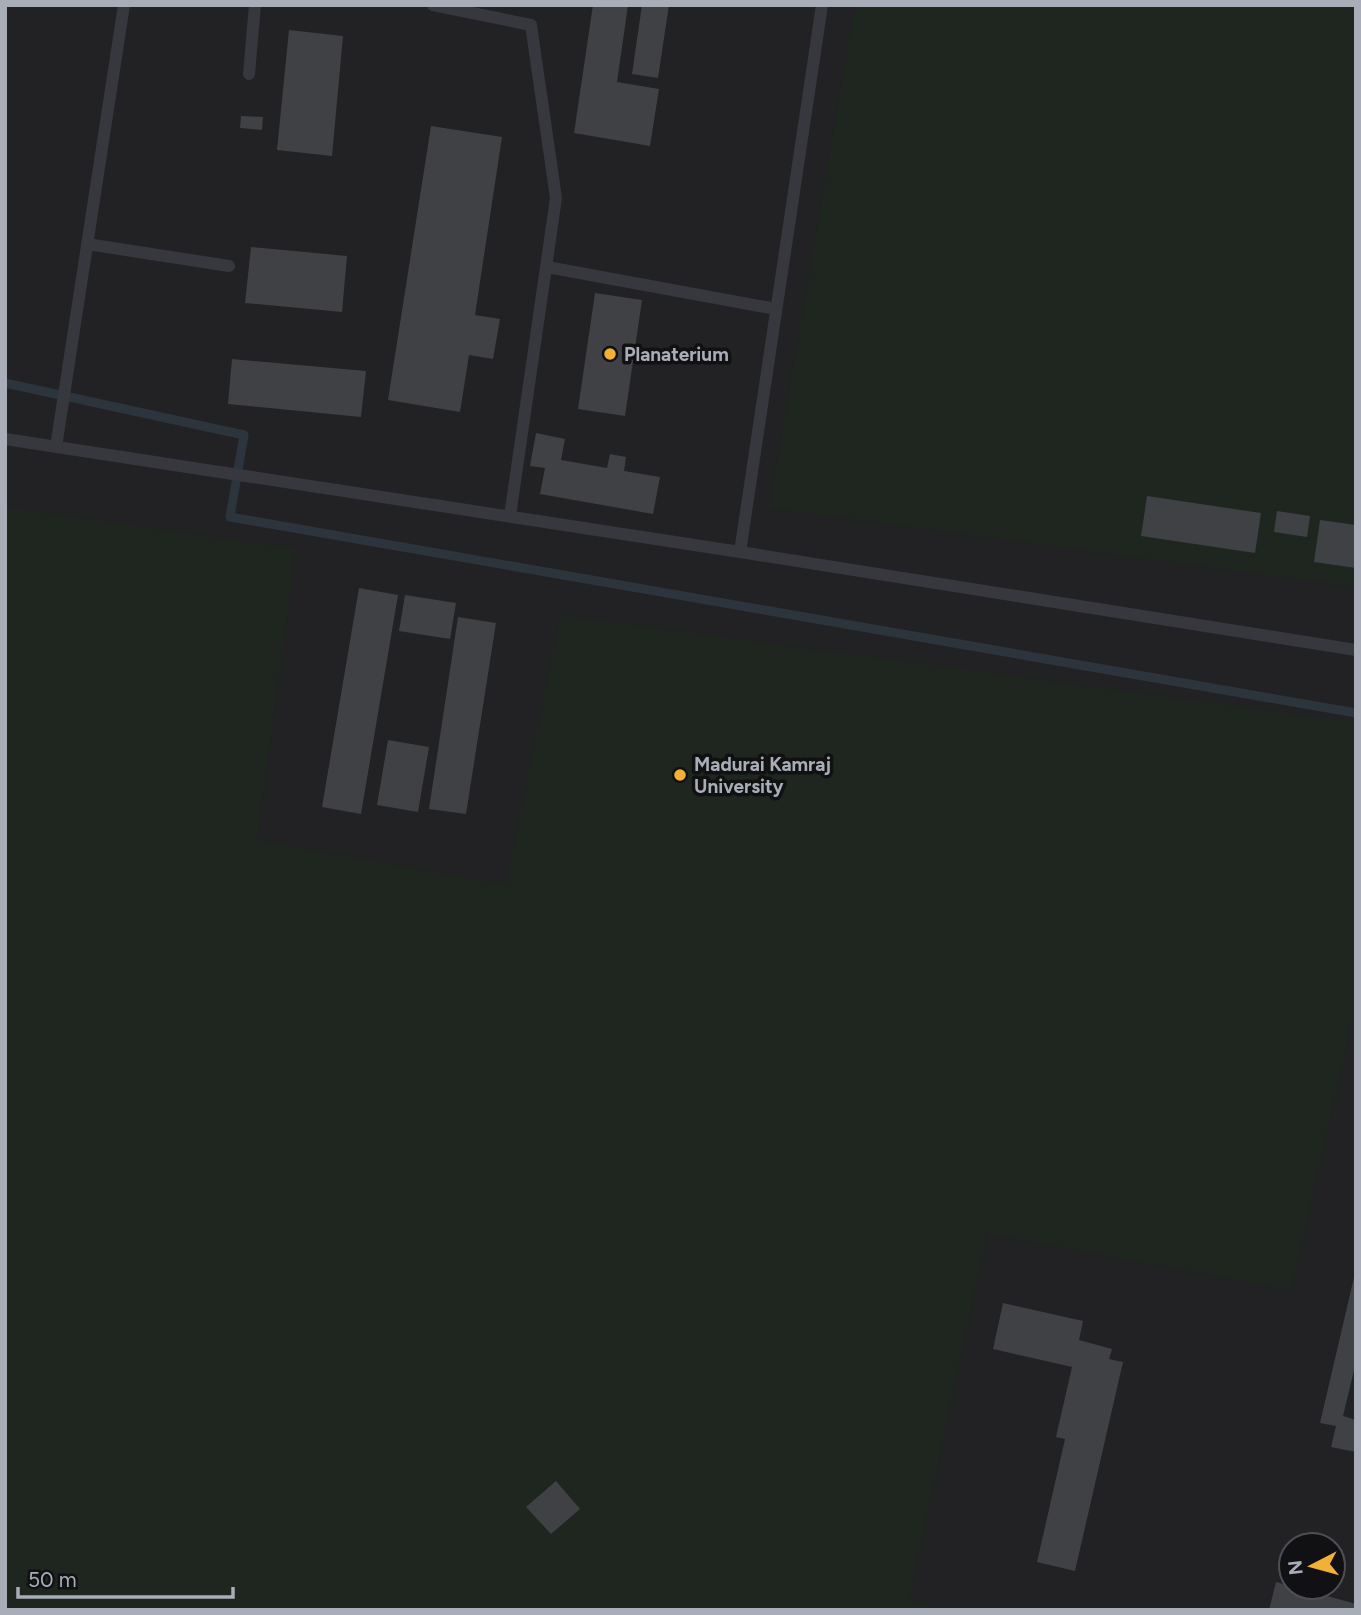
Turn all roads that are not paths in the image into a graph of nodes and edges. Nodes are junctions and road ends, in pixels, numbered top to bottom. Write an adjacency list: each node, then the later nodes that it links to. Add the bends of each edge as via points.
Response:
1 (124, 5): 6 (lane)
2 (256, 5): 5 (lane)
3 (433, 5): 8 (lane, via 531,25 556,198)
4 (822, 5): 9 (lane)
5 (249, 74)
6 (87, 244): 7 (lane); 11 (lane)
7 (229, 266)
8 (547, 267): 9 (lane); 12 (lane)
9 (776, 309): 13 (lane)
10 (5, 439): 11 (lane)
11 (56, 447): 12 (lane)
12 (510, 516): 13 (lane)
13 (740, 552): 14 (lane)
14 (1356, 649)

